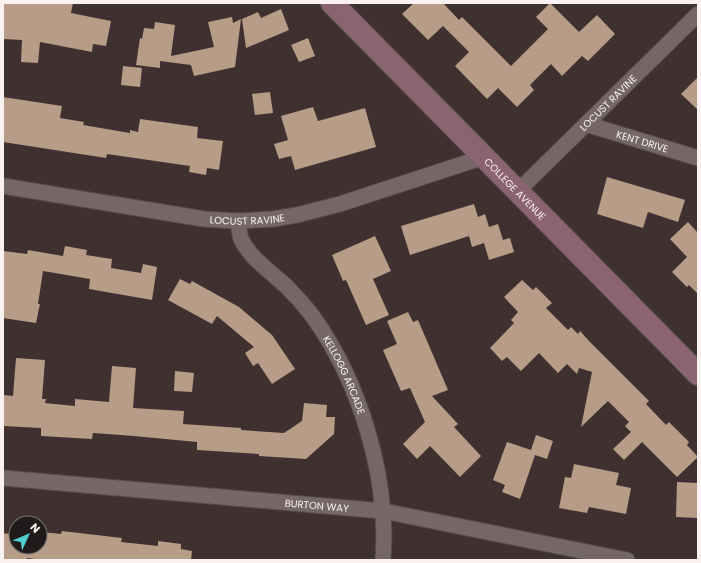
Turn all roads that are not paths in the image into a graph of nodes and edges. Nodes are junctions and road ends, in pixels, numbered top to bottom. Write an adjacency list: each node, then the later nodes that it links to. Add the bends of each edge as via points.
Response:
1 (332, 3): 4 (street, COLLEGE AVENUE)
2 (698, 14): 3 (street, LOCUST RAVINE)
3 (586, 124): 5 (street, KENT DRIVE); 7 (street, LOCUST RAVINE)
4 (484, 157): 7 (street, COLLEGE AVENUE); 8 (street, LOCUST RAVINE, via 340,204 273,219)
5 (698, 158)
6 (3, 186): 8 (street, LOCUST RAVINE, via 204,219)
7 (518, 191): 9 (street, COLLEGE AVENUE)
8 (238, 221): 11 (street, KELLOGG ARCADE, via 240,238 249,251 288,288 310,314 331,345 350,382 365,420 375,460)
9 (698, 374)
10 (3, 478): 11 (street, BURTON WAY)
11 (383, 511): 12 (street, KELLOGG ARCADE); 13 (street, BURTON WAY)
12 (383, 560)
13 (627, 560)

